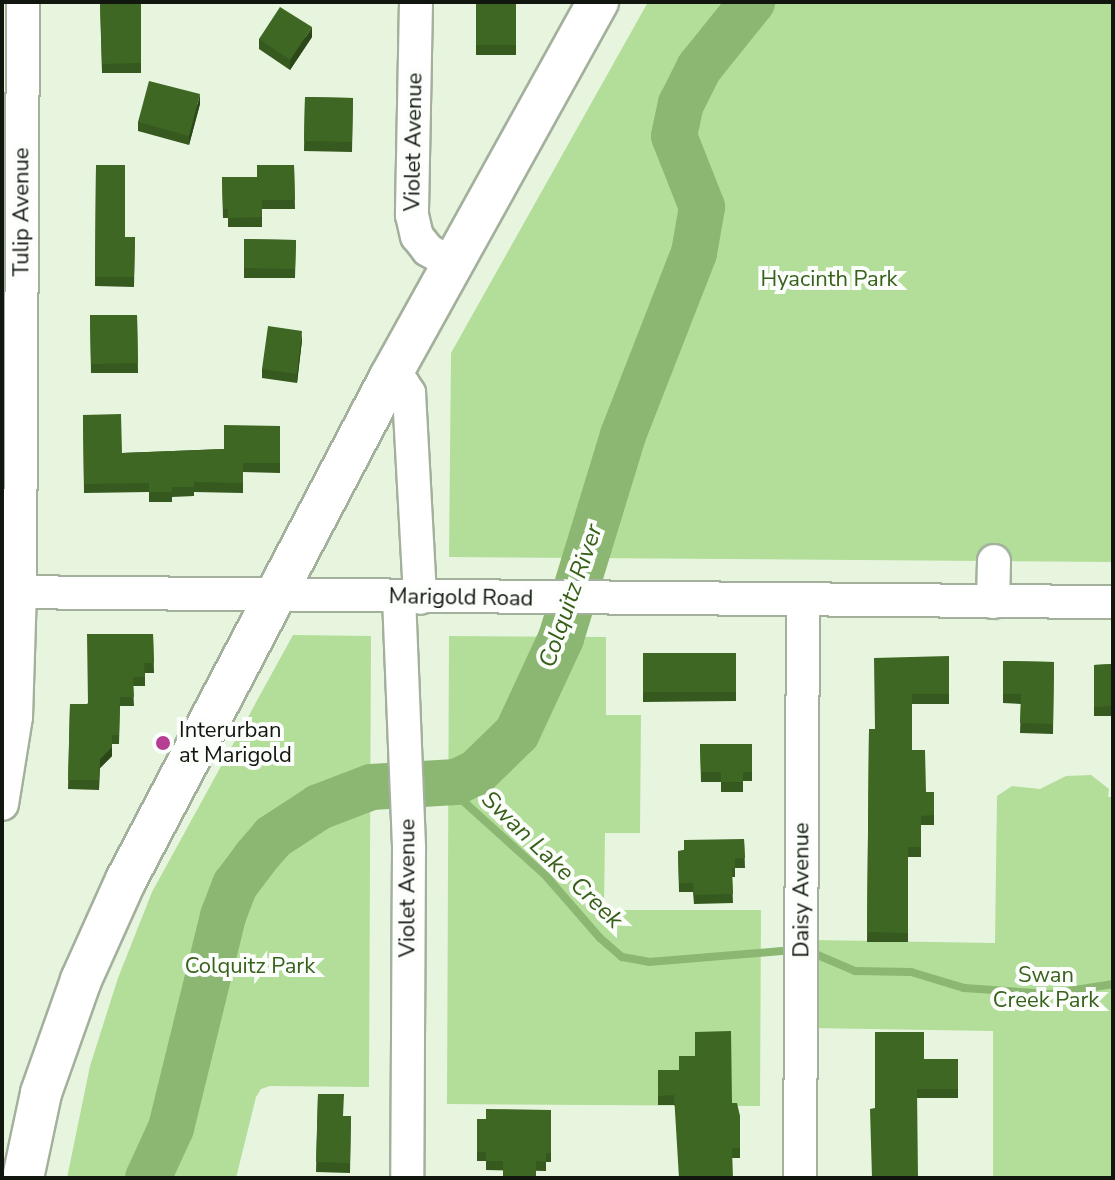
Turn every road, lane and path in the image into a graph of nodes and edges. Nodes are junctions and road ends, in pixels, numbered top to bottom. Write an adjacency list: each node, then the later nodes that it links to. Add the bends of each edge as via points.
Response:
1 (23, 2): 7 (street, Tulip Avenue)
2 (416, 2): 4 (street, Violet Avenue, via 412,215 417,236 428,250)
3 (598, 2): 4 (main road)
4 (452, 264): 5 (main road)
5 (390, 377): 8 (main road); 9 (street, Violet Avenue, via 409,393)
6 (994, 561): 11 (street)
7 (11, 592): 8 (street, Marigold Road); 13 (street, Tulip Avenue, via 16,717)
8 (276, 596): 9 (street, Marigold Road); 14 (main road, via 126,880 81,980 41,1093)
9 (409, 598): 10 (street, Marigold Road); 15 (street, Violet Avenue)
10 (803, 602): 11 (street, Marigold Road); 16 (street, Daisy Avenue)
11 (993, 602): 12 (street, Marigold Road)
12 (1113, 602)
13 (2, 804)
14 (23, 1178)
15 (407, 1178)
16 (800, 1178)

